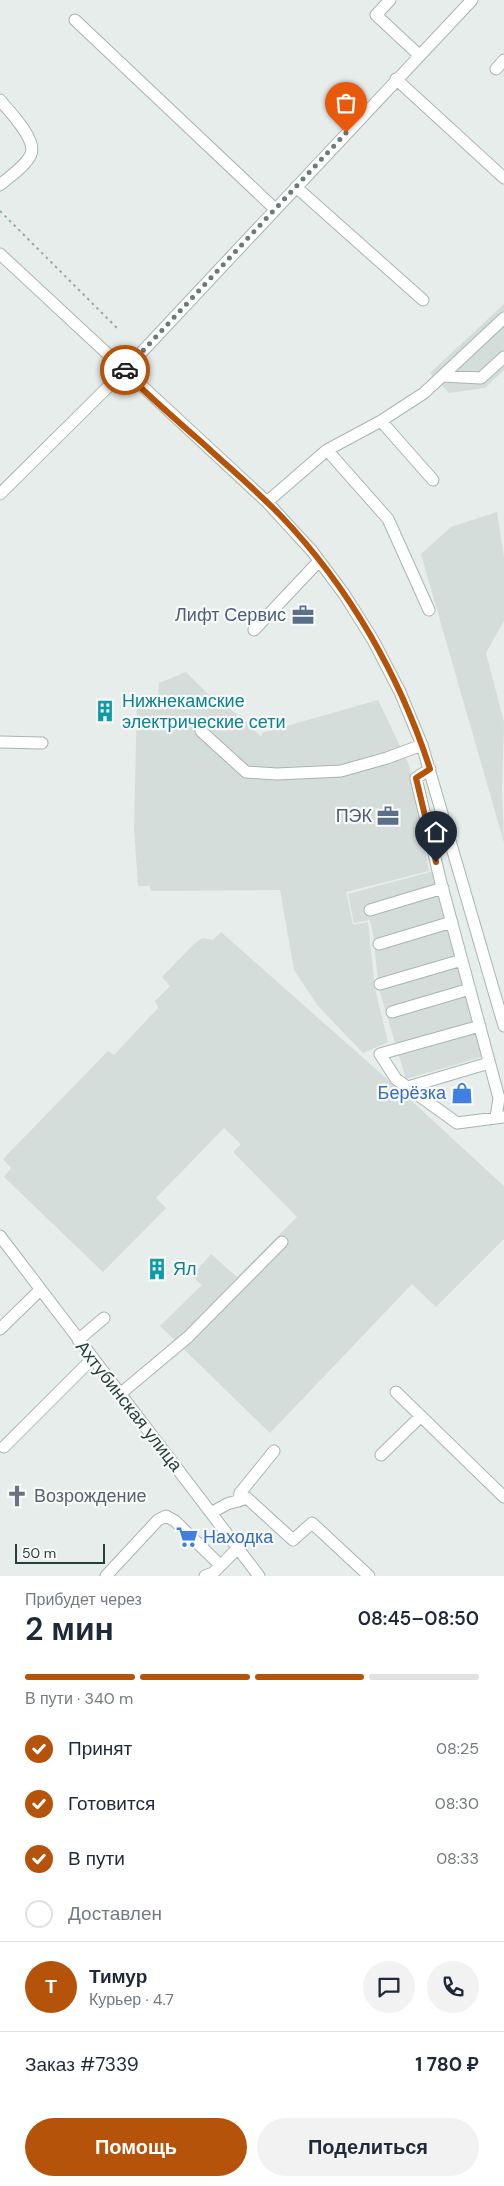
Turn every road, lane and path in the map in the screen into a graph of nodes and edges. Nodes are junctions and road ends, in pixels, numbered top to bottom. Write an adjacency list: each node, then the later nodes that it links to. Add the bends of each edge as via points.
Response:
1 (390, 0): 4 (street, via 376,15)
2 (472, 0): 4 (street)
3 (76, 20): 10 (street)
4 (419, 55): 5 (street)
5 (396, 79): 7 (street); 9 (street)
6 (0, 100): 8 (street, via 31,141 32,152)
7 (504, 178)
8 (0, 185)
9 (296, 187): 10 (street); 13 (street)
10 (275, 209): 17 (street)
11 (0, 211): 15 (path)
12 (0, 254): 17 (street)
13 (423, 300)
14 (504, 318): 18 (street)
15 (119, 330)
16 (504, 357): 18 (street, via 481,378)
17 (124, 371): 22 (street); 23 (street)
18 (443, 376): 19 (street, via 424,393)
19 (381, 421): 20 (street); 21 (street)
20 (327, 450): 23 (street); 25 (street, via 388,519)
21 (433, 480)
22 (0, 494)
23 (267, 502): 24 (street)
24 (319, 561): 26 (street); 30 (street, via 372,640 400,692)
25 (429, 610)
26 (254, 630)
27 (201, 731): 30 (street, via 246,772 341,771)
28 (0, 742): 29 (street)
29 (42, 743)
30 (422, 745): 31 (street)
31 (430, 769): 32 (street, via 416,778); 41 (street)
32 (443, 888): 33 (street); 34 (street)
33 (370, 910)
34 (452, 922): 35 (street); 36 (street)
35 (379, 944)
36 (462, 960): 37 (street); 38 (street)
37 (380, 984)
38 (470, 989): 39 (street); 40 (street)
39 (392, 1012)
40 (480, 1026): 42 (street); 43 (street, via 380,1054 396,1079)
41 (504, 1026)
42 (489, 1063): 43 (street); 44 (street, via 499,1098)
43 (408, 1087): 44 (street, via 457,1123)
44 (500, 1117)
45 (0, 1236): 47 (street, Ахтубинская улица)
46 (282, 1242): 53 (street, via 188,1337)
47 (40, 1290): 49 (street); 50 (street, Ахтубинская улица)
48 (104, 1318): 50 (street)
49 (0, 1329)
50 (78, 1340): 51 (street, Ахтубинская улица)
51 (93, 1358): 53 (street, Ахтубинская улица); 55 (street)
52 (396, 1392): 54 (street)
53 (120, 1394): 60 (street, Ахтубинская улица)
54 (421, 1416): 57 (street); 58 (street)
55 (4, 1447)
56 (274, 1451): 59 (street, via 240,1493)
57 (381, 1455)
58 (504, 1496)
59 (240, 1500): 60 (street); 65 (street, via 247,1498 293,1540 312,1522)
60 (211, 1513): 61 (street, Ахтубинская улица)
61 (238, 1548): 62 (street); 64 (street, Ахтубинская улица)
62 (213, 1572): 63 (street, via 175,1521 166,1516 158,1520)
63 (106, 1576)
64 (259, 1576)
65 (369, 1576)

